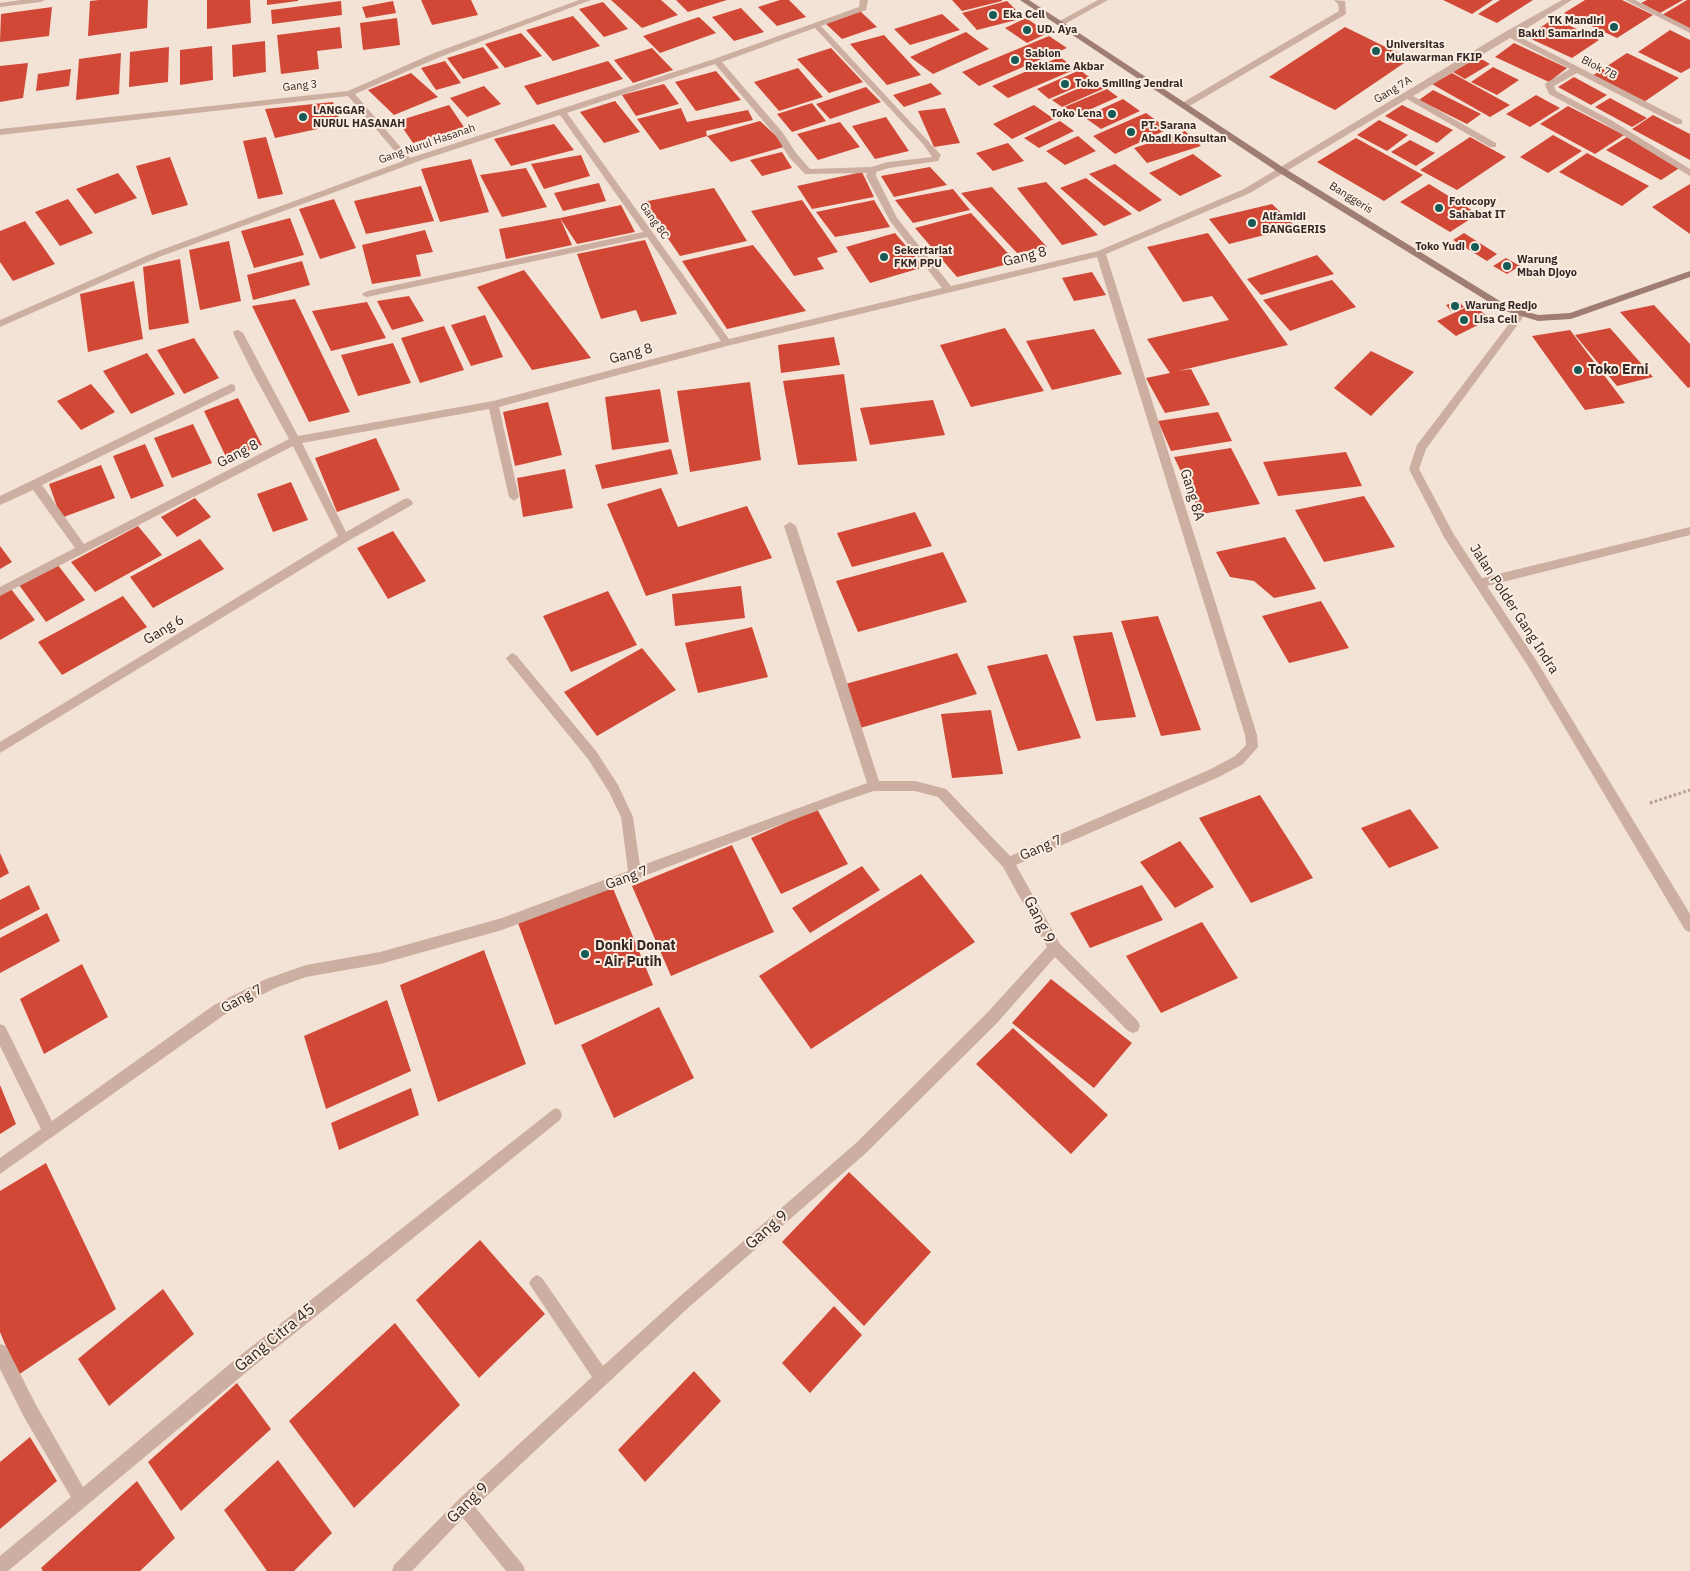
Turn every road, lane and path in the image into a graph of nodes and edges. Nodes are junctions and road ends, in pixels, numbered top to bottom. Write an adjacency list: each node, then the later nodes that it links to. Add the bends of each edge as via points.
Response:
1 (41, 0): 10 (street)
2 (553, 0): 11 (street)
3 (587, 0): 11 (street, Gang 3)
4 (1024, 0): 12 (street, Banggeris)
5 (1104, 0): 12 (street)
6 (1338, 0): 20 (street, via 1342,3 1343,12)
7 (1568, 0): 15 (street, Gang 7A)
8 (1629, 0): 14 (street)
9 (865, 1): 13 (street, Gang Nurul Hasanah, via 863,8)
10 (0, 4)
11 (564, 8): 18 (street, Gang 3, via 436,56)
12 (1060, 23): 20 (street, Banggeris)
13 (816, 25): 16 (street, Gang Nurul Hasanah); 26 (street, via 937,155 932,161 888,165)
14 (1690, 31)
15 (1508, 34): 17 (street, Blok 7B); 19 (street, Gang 7A)
16 (717, 61): 21 (street, Gang Nurul Hasanah); 26 (street, via 808,172)
17 (1577, 69): 22 (street, Blok 7B); 28 (street, via 1549,85 1552,92)
18 (350, 93): 23 (street, Gang 3); 25 (street)
19 (1406, 95): 24 (street); 27 (street, Gang 7A)
20 (1185, 105): 27 (street, Banggeris)
21 (562, 112): 25 (street, Gang Nurul Hasanah); 29 (street, Gang 8C)
22 (1679, 122)
23 (0, 132)
24 (1493, 145)
25 (409, 162): 35 (street, Gang Nurul Hasanah, via 156,255)
26 (872, 170): 32 (street, via 871,176 893,218)
27 (1282, 170): 30 (street, Gang 8, via 1247,191); 34 (street, Banggeris, via 1505,308)
28 (1690, 173)
29 (649, 234): 33 (street); 37 (street, Gang 8C)
30 (1101, 253): 32 (street, Gang 8); 52 (street, Gang 8A, via 1251,735)
31 (1690, 274): 34 (street, Banggeris, via 1571,316 1538,318)
32 (949, 290): 37 (street, Gang 8)
33 (367, 294)
34 (1521, 314): 49 (street, Jalan Polder Gang Indra, via 1415,460 1418,480)
35 (0, 324)
36 (238, 333): 40 (street)
37 (727, 343): 39 (street, Gang 8)
38 (231, 388): 41 (street)
39 (493, 405): 40 (street, Gang 8); 42 (street)
40 (295, 440): 47 (street); 48 (street, Gang 8)
41 (35, 484): 43 (street); 48 (street)
42 (514, 497)
43 (0, 501)
44 (408, 502): 47 (street, Gang 6)
45 (790, 526): 54 (street)
46 (1690, 530): 49 (street)
47 (344, 538): 53 (street, Gang 6)
48 (81, 548): 50 (street, Gang 8)
49 (1480, 583): 56 (street, Jalan Polder Gang Indra, via 1532,663)
50 (0, 592)
51 (512, 658): 58 (street, via 592,755 614,789 627,817)
52 (1252, 747): 57 (street, Gang 7, via 1239,760 1216,773)
53 (0, 748)
54 (874, 786): 57 (street, Gang 7, via 915,786 942,793); 58 (street, Gang 7)
55 (1690, 790): 56 (path)
56 (1620, 812): 59 (street, Jalan Polder Gang Indra)
57 (1008, 863): 60 (street, Gang 9)
58 (635, 876): 64 (street, Gang 7, via 502,924 380,958 306,971 271,983 219,1010)
59 (1690, 926)
60 (1056, 948): 61 (street); 68 (street, Gang 9, via 992,1018 861,1148)
61 (1133, 1026)
62 (0, 1031): 64 (street)
63 (555, 1115): 69 (street, Gang Citra 45)
64 (50, 1131): 65 (street, Gang 7)
65 (0, 1167)
66 (537, 1283): 68 (street)
67 (0, 1352): 69 (street)
68 (602, 1378): 70 (street, Gang 9)
69 (81, 1499): 71 (street, Gang Citra 45)
70 (464, 1506): 72 (street, Gang 9); 73 (street)
71 (0, 1567)
72 (400, 1571)
73 (517, 1571)

